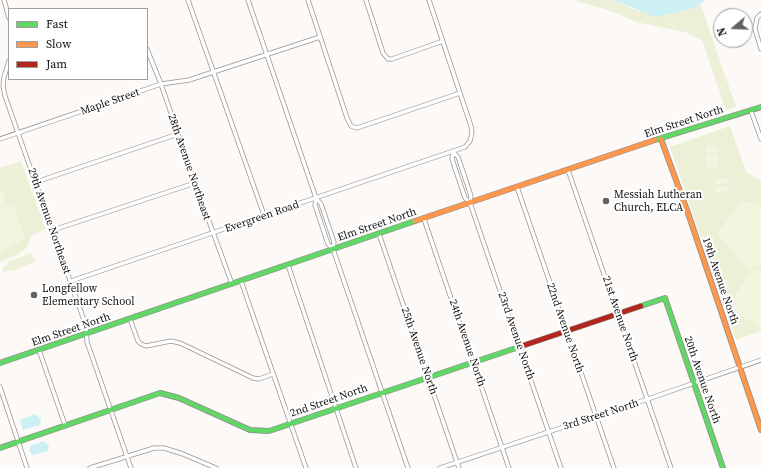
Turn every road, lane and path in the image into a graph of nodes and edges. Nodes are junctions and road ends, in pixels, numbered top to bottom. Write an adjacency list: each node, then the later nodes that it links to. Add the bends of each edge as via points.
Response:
1 (4, 0): 7 (street)
2 (188, 0): 15 (street)
3 (248, 0): 13 (street)
4 (308, 0): 9 (street)
5 (366, 0): 10 (street, via 388,59)
6 (429, 0): 10 (street, Evergreen Road)
7 (8, 14)
8 (761, 14): 11 (street, via 757,18 755,29)
9 (320, 37): 13 (street, Maple Street); 17 (street, via 351,126 357,128)
10 (443, 41): 17 (street, Evergreen Road)
11 (761, 49)
12 (148, 52): 16 (street, 28th Avenue Northeast)
13 (266, 55): 15 (street, Maple Street); 30 (street)
14 (8, 64): 20 (street, 29th Avenue Northeast, via 3,86)
15 (214, 73): 16 (street, Maple Street); 32 (street)
16 (161, 84): 20 (street, Maple Street); 21 (street, 28th Avenue Northeast)
17 (460, 93): 25 (street, Evergreen Road, via 472,133 468,144)
18 (761, 107): 19 (street, Elm Street North)
19 (751, 111): 23 (street, Elm Street North); 24 (street)
20 (18, 134): 22 (street, Maple Street); 27 (street, 29th Avenue Northeast)
21 (178, 134): 27 (street); 28 (street, 28th Avenue Northeast)
22 (0, 139)
23 (660, 139): 26 (street, Elm Street North); 52 (street, 19th Avenue North)
24 (761, 140)
25 (453, 152): 30 (street, Evergreen Road); 31 (street, 23rd Avenue North, via 458,158 471,196)
26 (568, 170): 29 (street, Elm Street North); 43 (street, 21st Avenue North)
27 (36, 182): 34 (street, 29th Avenue Northeast)
28 (195, 183): 34 (street); 35 (street, 28th Avenue Northeast)
29 (517, 187): 31 (street, Elm Street North); 45 (street, 22nd Avenue North)
30 (316, 198): 32 (street, Evergreen Road); 37 (street, via 321,204 334,243); 37 (street, via 315,205 328,245)
31 (470, 203): 33 (street, Elm Street North); 47 (street, 23rd Avenue North)
32 (264, 215): 35 (street, Evergreen Road)
33 (424, 219): 36 (street, Elm Street North); 51 (street, 24th Avenue North)
34 (53, 230): 40 (street, 29th Avenue Northeast)
35 (213, 234): 40 (street, Evergreen Road); 41 (street, 28th Avenue Northeast)
36 (379, 234): 37 (street, Elm Street North); 54 (street, 25th Avenue North)
37 (333, 249): 38 (street, Elm Street North); 57 (street)
38 (288, 265): 39 (street, Elm Street North); 59 (street)
39 (240, 281): 41 (street, Elm Street North); 53 (street)
40 (71, 282): 46 (street, 29th Avenue Northeast)
41 (232, 284): 44 (street, Elm Street North)
42 (665, 298): 43 (street, 2nd Street North); 55 (street, 20th Avenue North)
43 (618, 314): 45 (street, 2nd Street North); 58 (street, 21st Avenue North)
44 (130, 319): 46 (street, Elm Street North); 53 (street, via 138,341 146,346 171,341 253,378 259,379)
45 (567, 331): 47 (street, 2nd Street North); 61 (street, 22nd Avenue North)
46 (87, 334): 48 (street, Elm Street North); 60 (street, 29th Avenue Northeast, via 87,342)
47 (520, 346): 51 (street, 2nd Street North); 66 (street, 23rd Avenue North)
48 (39, 350): 50 (street, Elm Street North); 63 (street)
49 (761, 360): 52 (street, 3rd Street North)
50 (0, 363)
51 (473, 363): 54 (street, 2nd Street North); 68 (street, 24th Avenue North)
52 (740, 367): 55 (street, 3rd Street North); 64 (street, 19th Avenue North)
53 (273, 374): 62 (street)
54 (428, 377): 57 (street, 2nd Street North); 71 (street, 25th Avenue North)
55 (694, 383): 58 (street, 3rd Street North); 85 (street, 20th Avenue North)
56 (0, 387): 67 (street)
57 (382, 393): 59 (street, 2nd Street North); 78 (street)
58 (648, 399): 61 (street, 3rd Street North); 84 (street, 21st Avenue North)
59 (336, 409): 62 (street, 2nd Street North); 77 (street)
60 (110, 410): 62 (street, 2nd Street North, via 167,394 250,430 269,431); 63 (street, 2nd Street North); 70 (street, 29th Avenue Northeast)
61 (596, 416): 66 (street, 3rd Street North); 83 (street, 22nd Avenue North)
62 (290, 424): 76 (street)
63 (65, 425): 67 (street, 2nd Street North)
64 (760, 425): 65 (street, 19th Avenue North)
65 (761, 430)
66 (549, 432): 68 (street, 3rd Street North); 82 (street, 23rd Avenue North)
67 (18, 441): 69 (street, 2nd Street North); 72 (street)
68 (502, 447): 71 (street, 3rd Street North); 81 (street, 24th Avenue North)
69 (0, 448)
70 (127, 456): 73 (street); 74 (street, 29th Avenue Northeast); 75 (street, via 154,448 164,448)
71 (457, 462): 79 (street, 3rd Street North); 80 (street, 25th Avenue North)
72 (27, 468)
73 (90, 468)
74 (131, 468)
75 (216, 468)
76 (306, 468)
77 (356, 468)
78 (408, 468)
79 (440, 468)
80 (459, 468)
81 (509, 468)
82 (561, 468)
83 (614, 468)
84 (671, 468)
85 (723, 468)

